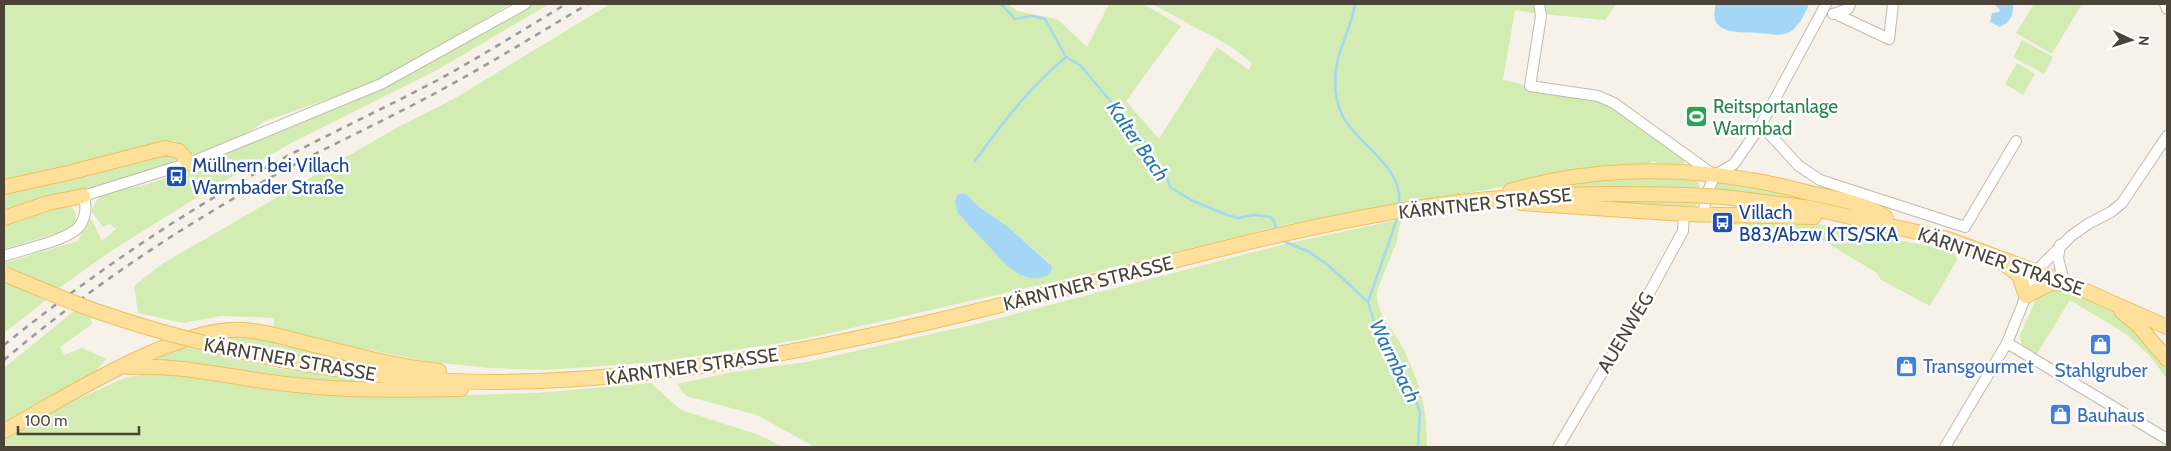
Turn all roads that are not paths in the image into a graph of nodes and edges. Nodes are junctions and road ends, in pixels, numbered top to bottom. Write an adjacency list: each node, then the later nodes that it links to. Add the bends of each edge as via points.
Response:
1 (525, 4): 13 (street, via 381,84)
2 (1539, 4): 14 (street, via 1530,86 1598,96 1614,102)
3 (1826, 4): 9 (street)
4 (1850, 4): 8 (street, via 1848,9)
5 (1892, 4): 8 (street, via 1889,40)
6 (2165, 4): 7 (street)
7 (2167, 9)
8 (1836, 14): 9 (street)
9 (1819, 17): 10 (street)
10 (1761, 125): 12 (street, via 1799,166 1820,180 1965,227); 14 (street, via 1734,164)
11 (2167, 136): 23 (street, via 2122,203)
12 (2016, 141)
13 (189, 163): 15 (main road, via 179,151 165,148); 16 (street)
14 (1715, 175): 17 (main road, via 1684,172 1594,175 1524,187); 19 (street); 22 (main road, via 1751,179 1825,196 1884,216)
15 (4, 187)
16 (83, 196): 21 (main road, via 48,203); 24 (street, via 86,212 78,228 60,238)
17 (1481, 200): 18 (main road); 20 (main road, KÄRNTNER STRASSE, bridge, via 1567,194 1687,195 1811,208); 36 (main road, KÄRNTNER STRASSE, via 1381,214 1289,233 996,306 737,362 598,378)
18 (1684, 214): 19 (main road); 39 (street, AUENWEG, via 1683,231)
19 (1703, 214): 20 (main road, via 1805,216 1833,221)
20 (1854, 217): 22 (main road, KÄRNTNER STRASSE)
21 (4, 218)
22 (1894, 225): 25 (main road, KÄRNTNER STRASSE)
23 (2060, 245): 26 (street); 28 (street, via 2058,258)
24 (4, 256)
25 (1998, 257): 26 (main road, KÄRNTNER STRASSE); 29 (main road, via 2019,275)
26 (2036, 270): 28 (main road, KÄRNTNER STRASSE); 29 (street)
27 (4, 274): 35 (main road, KÄRNTNER STRASSE, bridge, via 84,307 197,342 333,370)
28 (2067, 283): 29 (main road, via 2051,283); 30 (main road, KÄRNTNER STRASSE)
29 (2026, 296): 32 (street)
30 (2111, 301): 31 (main road, KÄRNTNER STRASSE); 33 (main road, via 2137,324)
31 (2167, 327)
32 (2007, 343): 38 (street); 40 (street)
33 (2167, 359)
34 (123, 367): 35 (main road, via 180,342 217,332 242,330 382,361 459,374); 36 (main road, via 157,365 297,385 364,388 464,389); 37 (main road)
35 (473, 381): 36 (main road, KÄRNTNER STRASSE)
36 (490, 382)
37 (4, 432)
38 (2167, 439)
39 (1558, 447)
40 (1945, 447)

